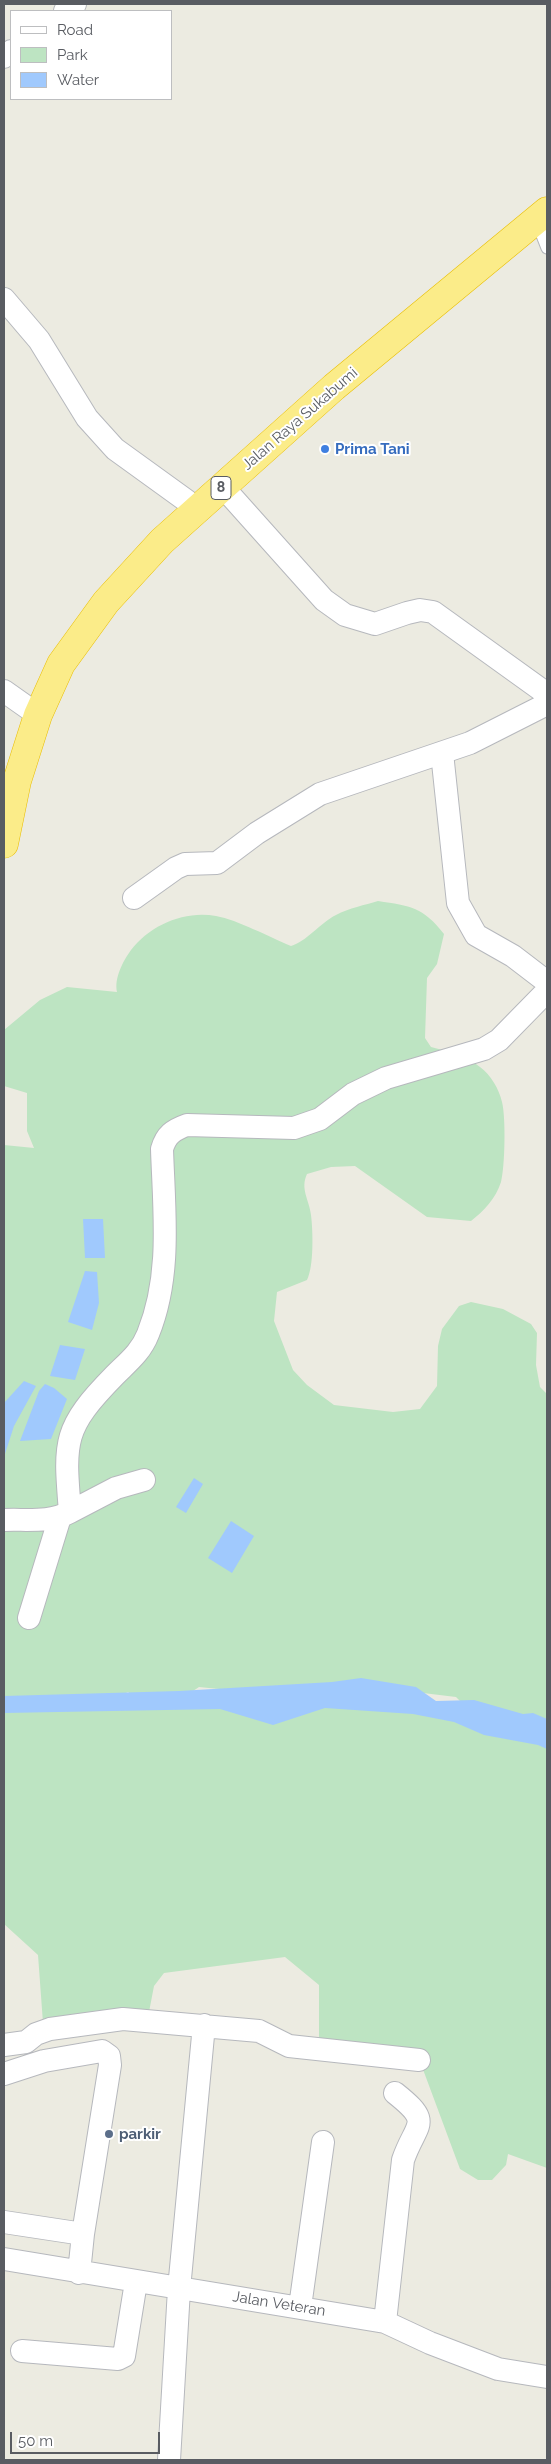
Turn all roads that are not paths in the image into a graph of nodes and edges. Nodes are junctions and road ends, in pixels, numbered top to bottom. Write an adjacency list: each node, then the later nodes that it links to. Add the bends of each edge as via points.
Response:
1 (542, 216): 2 (lane); 4 (highway, Jalan Raya Sukabumi / 8, via 334,387)
2 (547, 248)
3 (4, 299): 5 (street, via 39,340 87,418 115,449)
4 (223, 487): 5 (highway, Jalan Raya Sukabumi / 8); 7 (street, via 324,600 345,615 375,624 420,610 433,612)
5 (198, 509): 9 (highway, Jalan Raya Sukabumi / 8, via 162,541 106,602 62,664)
6 (4, 691): 9 (street)
7 (547, 694)
8 (547, 704): 10 (street)
9 (38, 715): 11 (highway, Jalan Raya Sukabumi / 8, via 17,781)
10 (442, 753): 12 (street, via 320,794 257,833 217,863 185,864); 13 (street, via 457,895 462,913 476,935 513,956)
11 (4, 844)
12 (134, 898)
13 (547, 982)
14 (547, 991): 16 (street, via 499,1040 484,1049 386,1078 353,1094 307,1125 294,1128 187,1125 165,1138 162,1149 163,1283 140,1351 87,1405 73,1426 67,1444)
15 (144, 1480): 16 (street, via 116,1488)
16 (65, 1514): 17 (street); 18 (street)
17 (4, 1520)
18 (29, 1618)
19 (204, 2025): 20 (street, via 123,2019 50,2029 26,2042); 21 (street, via 259,2031 289,2046); 30 (street)
20 (4, 2045)
21 (419, 2060)
22 (4, 2074): 26 (street, via 44,2060 102,2051 110,2056)
23 (395, 2093): 32 (street, via 413,2107 420,2118 418,2131 403,2160)
24 (323, 2142): 31 (street)
25 (4, 2222): 26 (street)
26 (83, 2234): 28 (street)
27 (4, 2259): 28 (street, Jalan Veteran)
28 (79, 2273): 29 (street, Jalan Veteran)
29 (136, 2282): 30 (street, Jalan Veteran); 33 (street, via 124,2356 118,2359)
30 (179, 2289): 31 (street, Jalan Veteran); 35 (street)
31 (300, 2307): 32 (street, Jalan Veteran)
32 (386, 2322): 34 (street, Jalan Veteran, via 498,2369)
33 (22, 2351)
34 (547, 2377)
35 (169, 2460)

